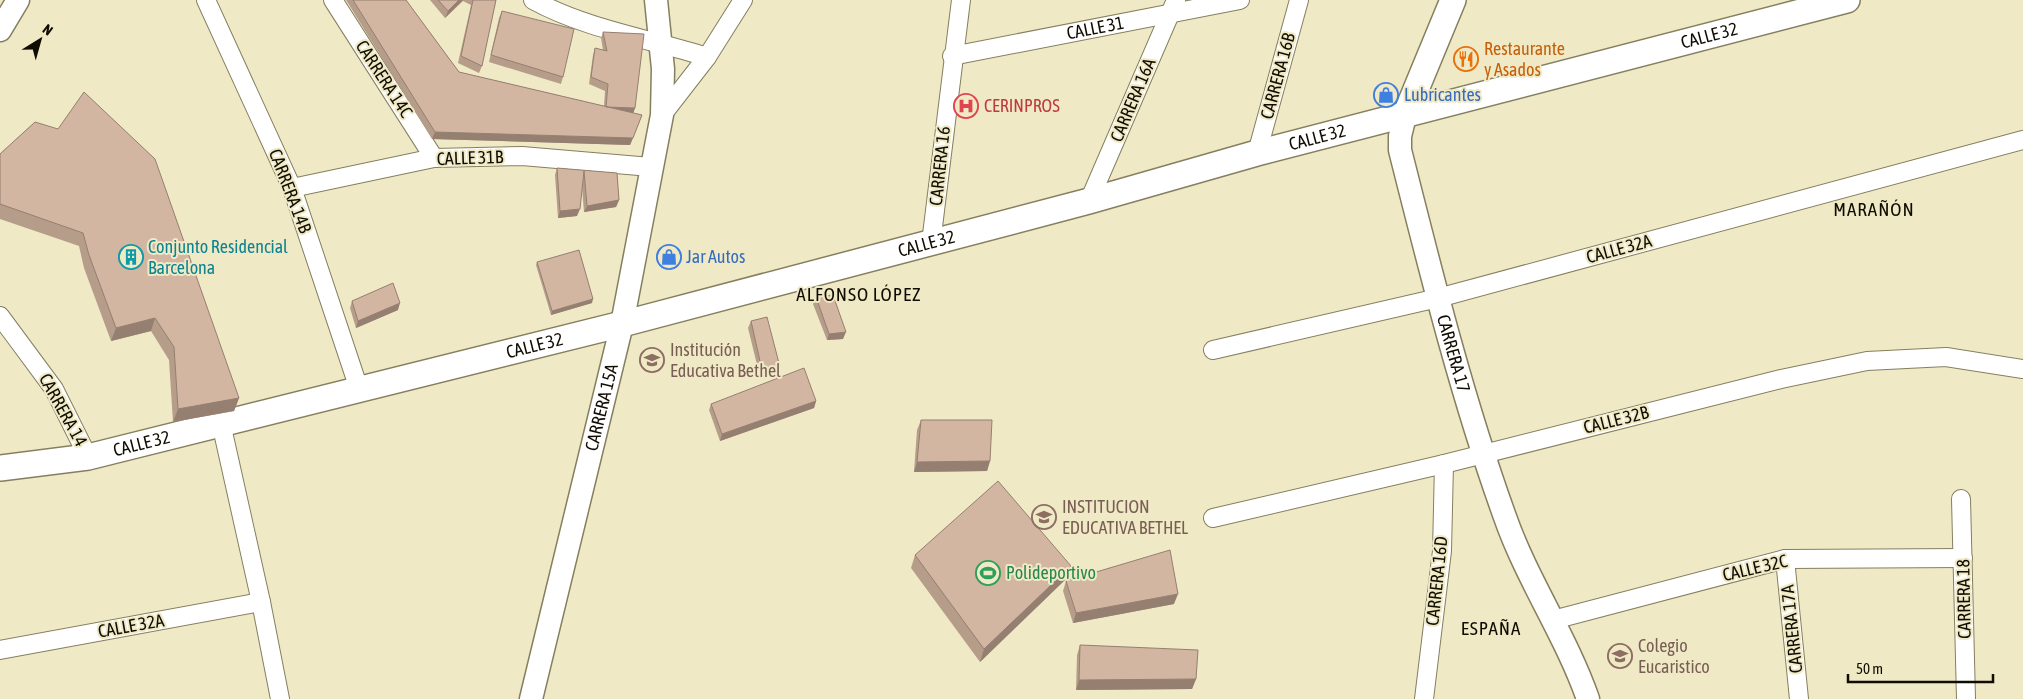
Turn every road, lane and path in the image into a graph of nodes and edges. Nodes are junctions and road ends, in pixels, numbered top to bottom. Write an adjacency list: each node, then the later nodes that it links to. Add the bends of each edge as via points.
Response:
1 (18, 0): 13 (street)
2 (206, 0): 23 (street, CARRERA 14B)
3 (333, 0): 21 (street, CARRERA 14C)
4 (533, 0): 14 (street, via 554,11)
5 (656, 0): 14 (street, CARRERA 15A)
6 (743, 0): 16 (street, CARRERA 15A)
7 (961, 0): 15 (street, CARRERA 16)
8 (1240, 0): 12 (street, CALLE 31)
9 (1299, 0): 20 (street, CARRERA 16B)
10 (1453, 0): 18 (main road, CARRERA 17)
11 (1847, 0): 18 (main road, CALLE 32)
12 (1173, 7): 15 (street, CALLE 31); 24 (street, CARRERA 16A)
13 (0, 30)
14 (661, 42): 16 (street); 17 (street, CARRERA 15A)
15 (952, 56): 25 (street, CARRERA 16)
16 (707, 57): 17 (street, CARRERA 15A)
17 (662, 115): 22 (street, CARRERA 15A)
18 (1405, 116): 20 (main road, CALLE 32); 26 (street, CARRERA 17, via 1400,150)
19 (2023, 140): 26 (street, CALLE 32A)
20 (1257, 153): 24 (main road, CALLE 32)
21 (434, 158): 22 (street, CALLE 31B, via 522,156); 23 (street, CALLE 31B)
22 (651, 167): 28 (street, CARRERA 15A)
23 (292, 188): 31 (street, CARRERA 14B)
24 (1089, 201): 25 (main road, CALLE 32)
25 (931, 242): 28 (main road, CALLE 32)
26 (1438, 298): 29 (street, CALLE 32A); 33 (street, CARRERA 17)
27 (0, 316): 34 (street, CARRERA 14, via 54,389)
28 (622, 324): 31 (main road, CALLE 32); 45 (street, CARRERA 15A)
29 (1213, 350)
30 (2023, 369): 33 (street, CALLE 32B, via 1946,358 1867,361)
31 (359, 389): 32 (main road, CALLE 32)
32 (221, 423): 34 (main road, CALLE 32); 41 (street)
33 (1484, 453): 35 (street, CALLE 32B); 42 (street, CARRERA 17, via 1516,544)
34 (88, 457): 36 (main road, CALLE 32)
35 (1444, 464): 38 (street, CALLE 32B); 46 (street, CARRERA 16D, via 1442,551)
36 (0, 468)
37 (1961, 499): 40 (street, CARRERA 18)
38 (1213, 518)
39 (1785, 558): 40 (street, CALLE 32C); 42 (street, CALLE 32C); 48 (street, CARRERA 17A)
40 (1963, 558): 49 (street, CARRERA 18)
41 (262, 602): 43 (street, CALLE 32A); 44 (street)
42 (1553, 620): 47 (street, CARRERA 17)
43 (0, 650)
44 (280, 699)
45 (531, 699)
46 (1424, 699)
47 (1588, 699)
48 (1799, 699)
49 (1966, 699)

